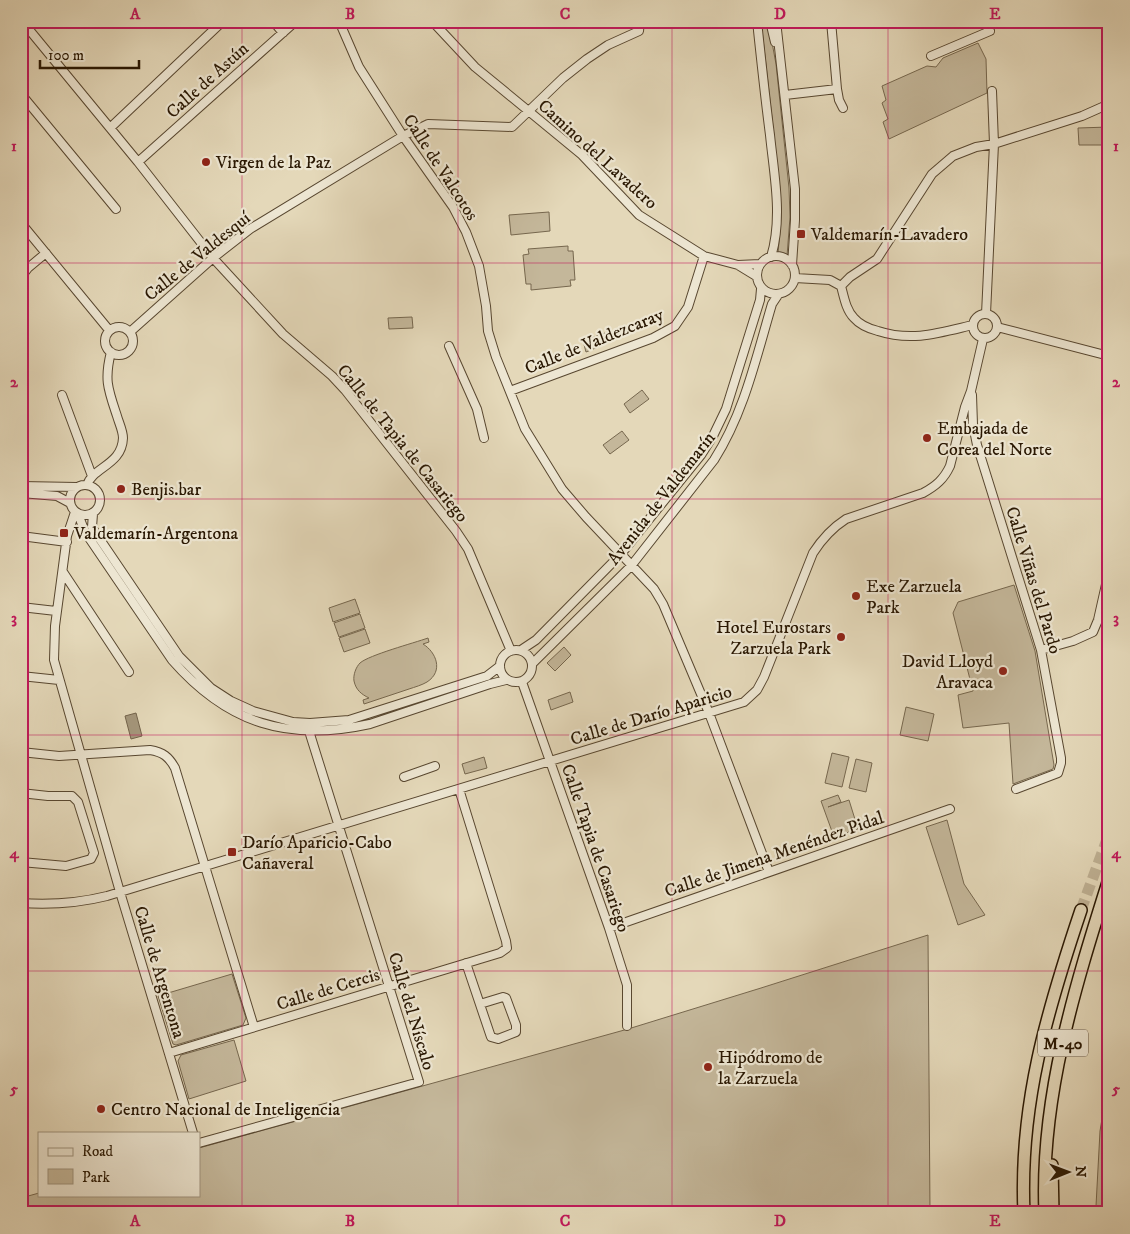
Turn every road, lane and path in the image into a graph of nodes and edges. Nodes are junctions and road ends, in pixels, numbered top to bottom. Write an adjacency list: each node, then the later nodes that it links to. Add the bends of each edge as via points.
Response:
1 (22, 21): 12 (street); 24 (street)
2 (223, 21): 24 (street)
3 (273, 21): 14 (street)
4 (296, 21): 14 (street, Calle de Astún)
5 (339, 21): 25 (street, Calle de Valcotos, via 359,67)
6 (432, 21): 23 (street, Camino del Lavadero, via 475,67)
7 (640, 21): 23 (street, Calle de Valdesquí, via 639,31 586,59)
8 (756, 21): 32 (street, via 776,189 777,220)
9 (770, 21): 16 (street)
10 (776, 21): 16 (street)
11 (831, 21): 17 (street)
12 (21, 25)
13 (990, 31): 15 (street)
14 (283, 33): 27 (street, Calle de Astún)
15 (931, 56)
16 (781, 60): 20 (street)
17 (837, 89): 20 (street); 22 (street)
18 (992, 91): 26 (street)
19 (21, 94): 28 (street)
20 (785, 95): 36 (street, via 795,189)
21 (1109, 104): 26 (street)
22 (843, 108)
23 (529, 112): 25 (street, Calle de Valdesquí, via 512,127 428,124); 31 (street, Camino del Lavadero, via 582,156 639,215)
24 (110, 128): 27 (street)
25 (402, 136): 33 (street, Calle de Valdesquí, via 250,229); 52 (street, Calle de Valcotos, via 466,232 479,266 488,331)
26 (994, 144): 40 (street, via 953,156 932,174 877,259); 43 (street)
27 (138, 162): 33 (street)
28 (116, 209)
29 (21, 223): 30 (street)
30 (46, 253): 38 (street); 46 (street)
31 (704, 256): 35 (street, Camino del Lavadero); 52 (street, Calle de Valdezcaray, via 688,307 676,326 653,338)
32 (771, 256): 34 (street); 36 (street, via 784,258)
33 (213, 258): 47 (street, Calle de Valdesquí); 78 (street, Calle de Tapia de Casariego, via 283,334 332,376 456,531 468,549)
34 (760, 264): 35 (street, Camino del Lavadero); 37 (street)
35 (738, 265): 37 (street, Camino del Lavadero)
36 (792, 265): 39 (street)
37 (756, 276): 41 (street)
38 (21, 277)
39 (795, 278): 40 (street, via 830,280); 42 (street, via 789,289)
40 (841, 286): 44 (street, via 854,319 880,332 916,338)
41 (761, 288): 42 (street); 70 (street, Avenida de Valdemarín, via 726,409 713,436)
42 (778, 295): 71 (street, Avenida de Valdemarín, via 772,304 741,409 725,443)
43 (986, 314): 44 (street, via 978,316); 45 (street, via 993,317)
44 (973, 325): 48 (street, via 976,335)
45 (997, 327): 48 (street, via 991,337); 51 (street)
46 (109, 330): 47 (street, via 117,326); 50 (street, via 105,338)
47 (130, 332): 50 (street, via 129,350 118,354)
48 (983, 339): 53 (street, Calle de Darío Aparicio)
49 (449, 346): 59 (street, via 477,409)
50 (111, 352): 60 (street, via 107,380 123,439 113,461)
51 (1109, 356)
52 (510, 391): 70 (street, Calle de Valcotos, via 525,429 562,489)
53 (971, 391): 55 (street, Calle de Darío Aparicio); 56 (street, Calle Viñas del Pardo)
54 (62, 395): 60 (street)
55 (961, 423): 56 (street); 57 (street, Calle de Darío Aparicio)
56 (973, 425): 58 (street, Calle Viñas del Pardo)
57 (958, 434): 58 (street); 86 (street, Calle de Darío Aparicio, via 950,466 933,488 846,519 821,540 757,690 744,702)
58 (975, 434): 77 (street, Calle Viñas del Pardo)
59 (484, 438)
60 (92, 476): 61 (street)
61 (87, 485): 63 (street); 67 (street, via 99,494 98,509)
62 (21, 486): 63 (street)
63 (77, 487): 65 (street)
64 (21, 493): 65 (street, via 57,496)
65 (70, 503): 66 (street)
66 (76, 513): 67 (street); 69 (street, Calle de Argentona); 87 (street, via 89,538 172,660 206,695 251,720)
67 (93, 514): 80 (street, via 95,532 179,656 211,688 253,711 293,722 350,720 487,676)
68 (21, 536): 69 (street)
69 (67, 542): 73 (street, Calle de Argentona)
70 (621, 554): 71 (street, Calle de Valcotos); 76 (street, Avenida de Valdemarín, via 536,640)
71 (631, 566): 79 (street, Avenida de Valdemarín); 86 (street, Calle de Valcotos, via 654,589 663,604)
72 (1109, 571): 77 (street, via 1098,620 1092,632)
73 (63, 572): 75 (street, Calle de Argentona); 81 (street)
74 (21, 607): 75 (street)
75 (56, 611): 83 (street, Calle de Argentona, via 53,642)
76 (521, 650): 78 (street); 79 (street)
77 (1041, 650): 94 (street, Calle Viñas del Pardo, via 1061,758 1060,768 1054,776)
78 (511, 651): 80 (street, via 504,655)
79 (532, 662): 85 (street, via 530,676)
80 (500, 666): 84 (street)
81 (129, 672)
82 (21, 676): 83 (street)
83 (59, 680): 89 (street, Calle de Argentona)
84 (506, 680): 85 (street); 87 (street, via 370,724 332,731)
85 (522, 682): 90 (street, Calle Tapia de Casariego)
86 (709, 713): 90 (street, Calle de Darío Aparicio); 102 (street, Calle de Valcotos)
87 (309, 731): 99 (street, Calle del Níscalo)
88 (21, 752): 89 (street)
89 (80, 755): 97 (street, Calle de Argentona); 101 (street, via 150,750 170,759)
90 (550, 762): 93 (street, Calle de Darío Aparicio); 107 (street, Calle Tapia de Casariego)
91 (435, 766): 92 (street)
92 (404, 777)
93 (459, 789): 99 (street, Calle de Darío Aparicio); 108 (street, Calle de Cercis, via 507,948)
94 (1016, 789)
95 (21, 793): 98 (street, via 72,796 78,802)
96 (950, 809): 102 (street, Calle de Jimena Menéndez Pidal)
97 (99, 821): 98 (street); 104 (street, Calle de Argentona)
98 (86, 826): 100 (street, via 94,852 91,859 66,866)
99 (339, 826): 101 (street, Calle de Darío Aparicio); 109 (street, Calle del Níscalo)
100 (21, 862)
101 (205, 866): 104 (street, Calle de Darío Aparicio); 112 (street)
102 (769, 872): 107 (street, Calle de Jimena Menéndez Pidal)
103 (1109, 879): 114 (highway, M-40, via 1072,1005)
104 (120, 892): 105 (street, Calle de Darío Aparicio, via 90,900); 113 (street, Calle de Argentona)
105 (21, 904)
106 (1081, 910): 117 (highway, M-40, via 1035,1066 1026,1124 1022,1181)
107 (609, 928): 111 (street, Calle Tapia de Casariego, via 627,985)
108 (466, 963): 109 (street, Calle de Cercis); 110 (street)
109 (389, 986): 112 (street, Calle de Cercis); 116 (street, Calle del Níscalo, via 419,1082)
110 (480, 1004): 110 (street, via 491,1037 498,1039 516,1032 506,998)
111 (627, 1026)
112 (254, 1027): 113 (street, Calle de Cercis)
113 (169, 1053): 115 (street, Calle de Argentona)
114 (1053, 1088): 118 (highway, M-40, via 1047,1129); 119 (highway)
115 (194, 1132)
116 (200, 1144)
117 (1024, 1213)
118 (1045, 1213)
119 (1053, 1213)

